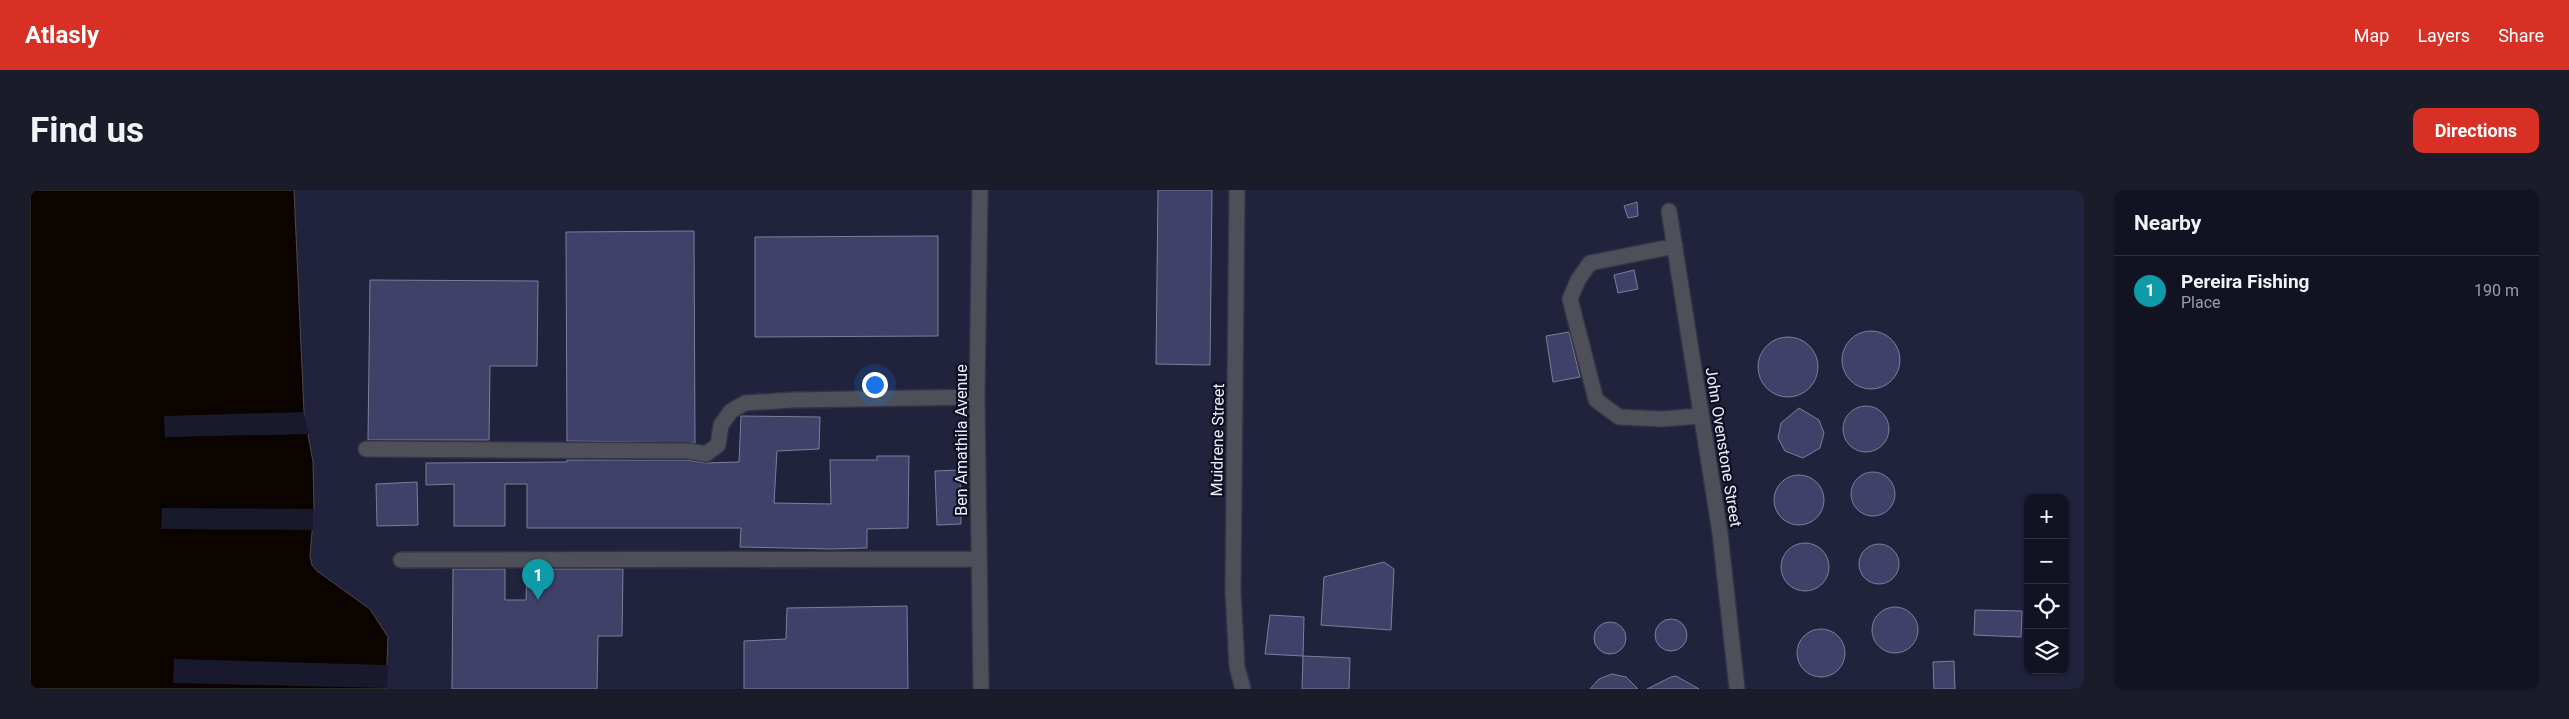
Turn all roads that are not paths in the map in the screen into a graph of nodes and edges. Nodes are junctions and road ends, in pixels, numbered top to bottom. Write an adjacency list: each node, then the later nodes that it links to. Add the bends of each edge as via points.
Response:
1 (980, 190): 5 (street, Ben Amathila Avenue)
2 (1237, 190): 11 (street, Muidrene Street, via 1233,592 1237,667)
3 (1669, 211): 4 (street, John Ovenstone Street)
4 (1675, 246): 6 (street, John Ovenstone Street); 6 (street, via 1590,263 1570,299 1596,400 1619,417 1662,419)
5 (977, 397): 7 (street, via 744,403 731,411 720,425 718,445 706,454 690,451); 8 (street, Ben Amathila Avenue)
6 (1701, 416): 12 (street, John Ovenstone Street, via 1720,533)
7 (366, 449)
8 (979, 559): 9 (street); 10 (street, Ben Amathila Avenue)
9 (401, 560)
10 (981, 689)
11 (1243, 689)
12 (1736, 689)

